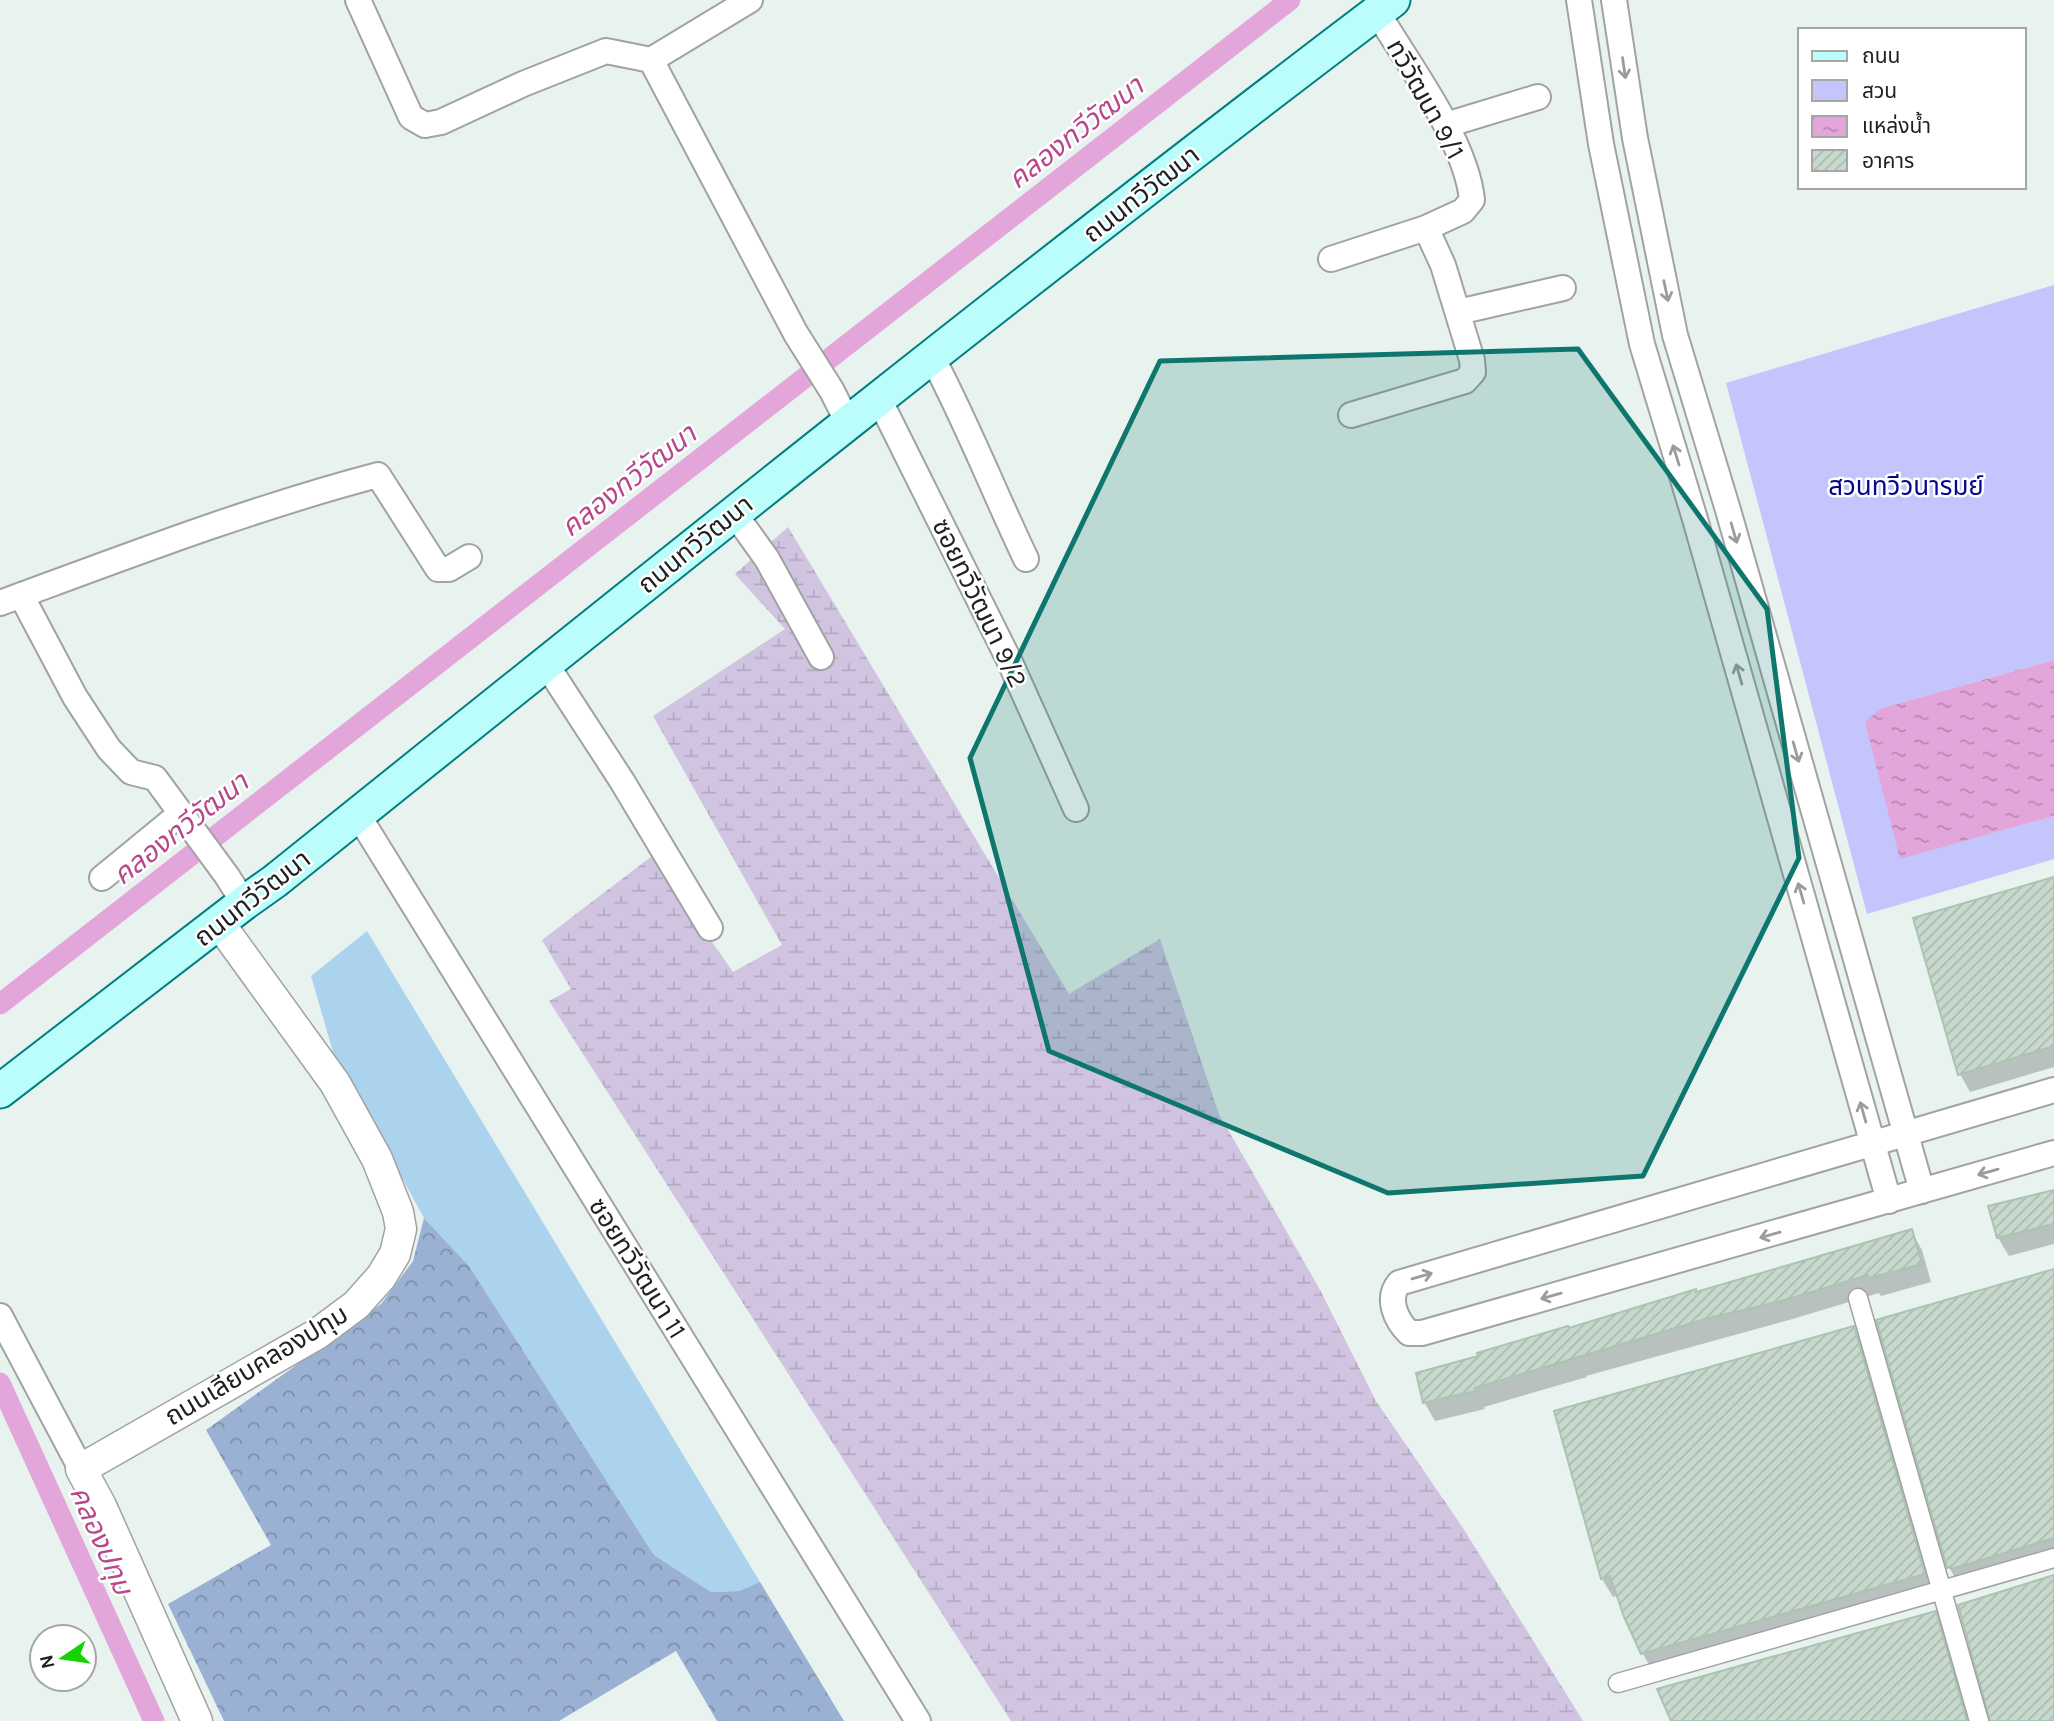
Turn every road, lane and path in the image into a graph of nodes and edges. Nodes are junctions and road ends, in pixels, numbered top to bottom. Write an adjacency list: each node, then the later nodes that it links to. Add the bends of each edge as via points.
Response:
1 (358, 0): 6 (street, via 411,117 425,125 606,51)
2 (750, 0): 6 (street)
3 (1579, 0): 32 (street, one-way to 3, via 1642,344 1601,144)
4 (1614, 0): 31 (street, one-way to 31, via 1635,138 1675,335)
5 (1385, 6): 8 (street, ทวีวัฒนา 9/1); 13 (main road, ถนนทวีวัฒนา)
6 (651, 60): 16 (street, via 796,334)
7 (1538, 97): 8 (street)
8 (1446, 125): 9 (street, ทวีวัฒนา 9/1, via 1471,186 1472,200 1463,211)
9 (1426, 228): 10 (street, ทวีวัฒนา 9/1); 12 (street)
10 (1331, 260)
11 (1563, 288): 12 (street)
12 (1458, 312): 15 (street, via 1472,360 1473,372 1465,381)
13 (932, 357): 14 (main road, ถนนทวีวัฒนา); 19 (street)
14 (879, 399): 16 (main road, ถนนทวีวัฒนา); 23 (street, ซอยทวีวัฒนา 9/2, via 1009,660)
15 (1351, 415)
16 (849, 423): 17 (main road, ถนนทวีวัฒนา)
17 (734, 513): 21 (street, via 767,559); 22 (main road, ถนนทวีวัฒนา)
18 (469, 557): 20 (street, via 449,569 438,569 378,475 258,510)
19 (1026, 559)
20 (10, 599): 24 (street, via 109,749 131,772 155,778)
21 (821, 657)
22 (546, 664): 25 (main road, ถนนทวีวัฒนา); 28 (street)
23 (1076, 809)
24 (180, 814): 26 (street); 27 (street)
25 (358, 814): 27 (main road, ถนนทวีวัฒนา, via 275,881); 43 (street, ซอยทวีวัฒนา 11)
26 (102, 878)
27 (230, 901): 30 (main road, ถนนทวีวัฒนา); 38 (street, ถนนเลียบคลองปทุม, via 377,1159 398,1212 401,1230 395,1254 356,1305 317,1334)
28 (710, 928)
29 (2054, 1090): 31 (street)
30 (0, 1091)
31 (1905, 1133): 32 (street); 34 (street)
32 (1872, 1143): 35 (street); 35 (street, one-way to 32, via 1422,1333 1409,1333 1400,1324 1392,1302 1399,1283)
33 (2054, 1153): 34 (street, one-way to 34)
34 (1922, 1191): 35 (street)
35 (1889, 1201)
36 (1858, 1297): 40 (street)
37 (0, 1316): 38 (street)
38 (82, 1469): 42 (street)
39 (2054, 1558): 40 (street)
40 (1942, 1590): 41 (street); 44 (street)
41 (1618, 1684)
42 (197, 1721)
43 (918, 1721)
44 (1979, 1721)

